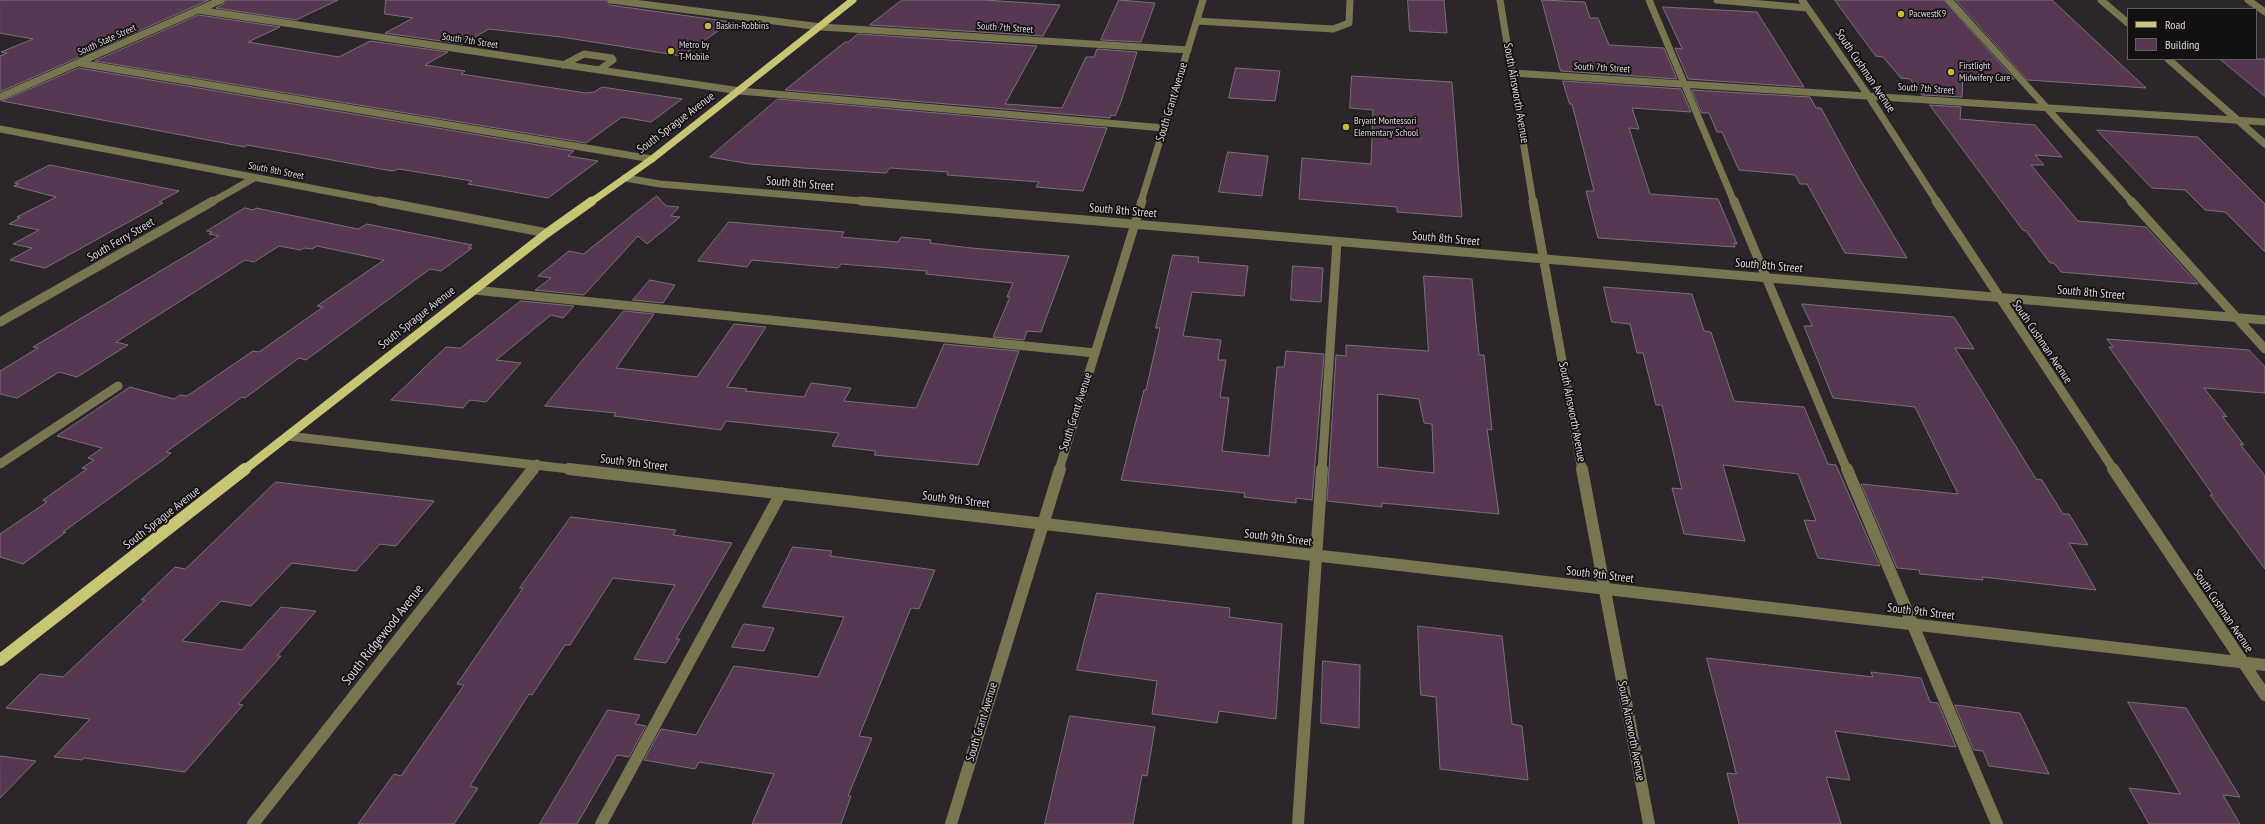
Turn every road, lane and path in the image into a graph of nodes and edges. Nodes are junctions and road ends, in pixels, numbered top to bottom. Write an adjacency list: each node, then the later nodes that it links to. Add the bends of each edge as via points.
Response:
1 (221, 0): 14 (street, South State Street)
2 (611, 0): 18 (street, South 7th Street)
3 (853, 0): 18 (main road, South Sprague Avenue)
4 (1203, 0): 16 (street, South Grant Avenue)
5 (1350, 0): 16 (street, via 1349,23 1333,29)
6 (1500, 0): 24 (street, South Ainsworth Avenue)
7 (1649, 0): 25 (street)
8 (1717, 0): 12 (street)
9 (1949, 0): 29 (street)
10 (2101, 0): 17 (street)
11 (2248, 0): 15 (street)
12 (1760, 1): 13 (street, via 1784,7)
13 (1805, 4): 27 (street, South Cushman Avenue)
14 (198, 10): 21 (street, South State Street); 22 (street, South 7th Street)
15 (2265, 12)
16 (1197, 21): 19 (street, South Grant Avenue)
17 (2127, 23)
18 (821, 26): 19 (street, South 7th Street); 26 (main road, South Sprague Avenue)
19 (1188, 50): 32 (street, South Grant Avenue)
20 (2169, 60): 30 (street)
21 (79, 63): 28 (street, South State Street); 35 (street)
22 (563, 65): 23 (street, South 7th Street); 23 (street, via 584,54 612,58 613,60)
23 (598, 70): 26 (street, South 7th Street)
24 (1513, 73): 25 (street, South 7th Street); 41 (street, South Ainsworth Avenue)
25 (1684, 83): 27 (street, South 7th Street); 42 (street)
26 (740, 91): 32 (street, South 7th Street); 35 (main road, South Sprague Avenue)
27 (1868, 95): 29 (street, South 7th Street); 44 (street, South Cushman Avenue)
28 (0, 97)
29 (2047, 107): 30 (street, South 7th Street); 45 (street)
30 (2237, 120): 31 (street, South 7th Street); 34 (street)
31 (2265, 122)
32 (1164, 128): 38 (street, South Grant Avenue)
33 (0, 129): 36 (street, South 8th Street)
34 (2265, 144)
35 (652, 158): 37 (main road, South Sprague Avenue)
36 (254, 178): 39 (street, South 8th Street); 47 (street, South Ferry Street)
37 (625, 178): 38 (street, South 8th Street, via 660,184); 39 (main road, South Sprague Avenue)
38 (1134, 224): 40 (street, South 8th Street); 49 (street, South Grant Avenue)
39 (547, 233): 43 (main road, South Sprague Avenue)
40 (1337, 242): 41 (street, South 8th Street); 56 (street)
41 (1544, 260): 42 (street, South 8th Street); 57 (street, South Ainsworth Avenue)
42 (1767, 278): 44 (street, South 8th Street); 58 (street)
43 (474, 290): 49 (street); 51 (main road, South Sprague Avenue)
44 (1998, 297): 45 (street, South 8th Street); 60 (street, South Cushman Avenue)
45 (2236, 318): 46 (street, South 8th Street); 48 (street)
46 (2265, 320)
47 (0, 322)
48 (2265, 349)
49 (1095, 353): 55 (street, South Grant Avenue)
50 (118, 386): 52 (street)
51 (288, 436): 53 (street, South 9th Street); 59 (main road, South Sprague Avenue)
52 (0, 464)
53 (537, 464): 54 (street, South 9th Street); 63 (street, South Ridgewood Avenue)
54 (781, 493): 55 (street, South 9th Street); 64 (street)
55 (1043, 523): 56 (street, South 9th Street); 65 (street, South Grant Avenue)
56 (1315, 555): 57 (street, South 9th Street); 66 (street)
57 (1605, 589): 58 (street, South 9th Street); 67 (street, South Ainsworth Avenue)
58 (1913, 624): 60 (street, South 9th Street); 68 (street)
59 (0, 660)
60 (2243, 662): 61 (street, South 9th Street); 62 (street, South Cushman Avenue)
61 (2265, 665)
62 (2265, 695)
63 (253, 824)
64 (601, 824)
65 (951, 824)
66 (1298, 824)
67 (1649, 824)
68 (1997, 824)

